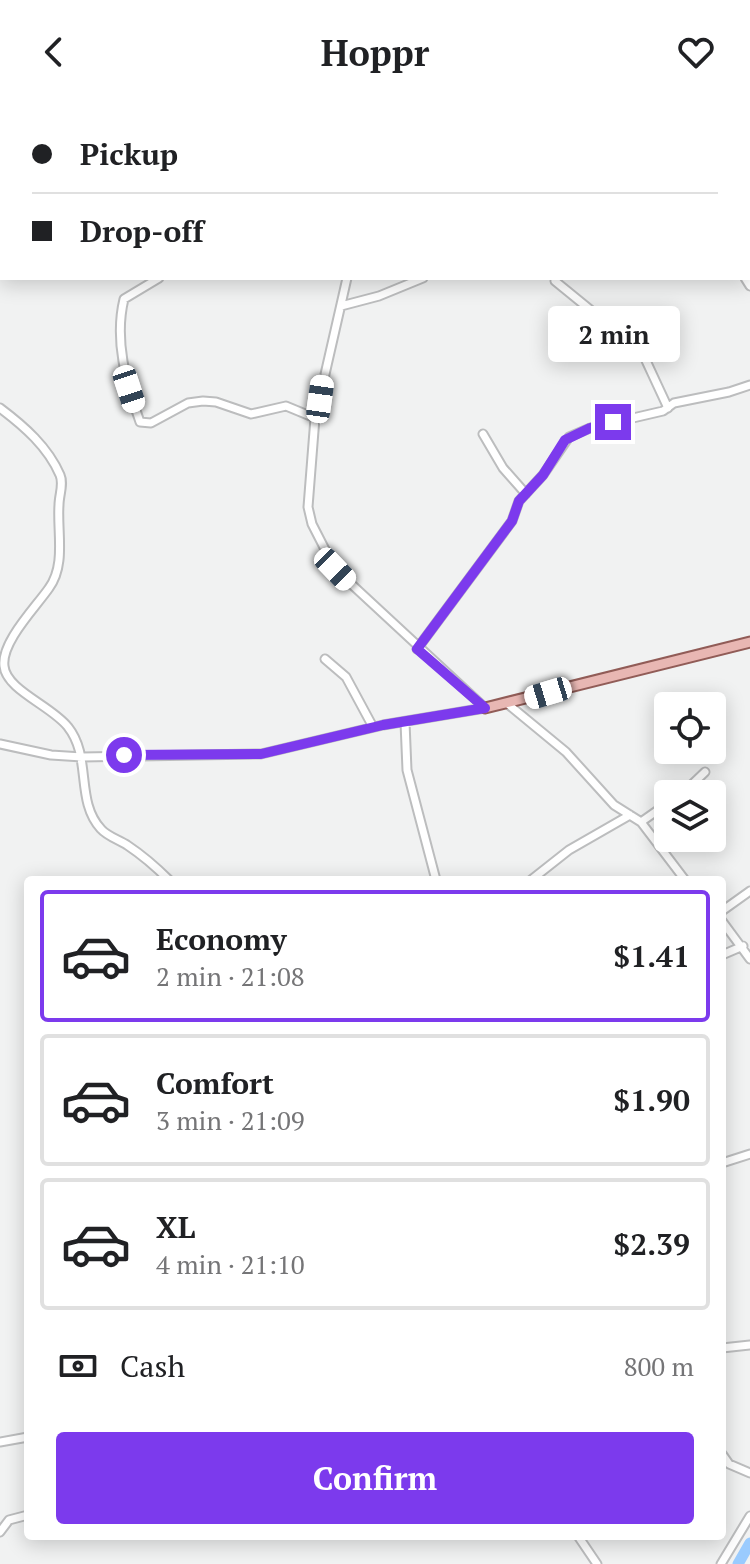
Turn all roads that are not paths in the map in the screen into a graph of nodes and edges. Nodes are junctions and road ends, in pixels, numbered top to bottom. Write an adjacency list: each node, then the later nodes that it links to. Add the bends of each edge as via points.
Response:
1 (156, 280): 9 (street, via 124,299 119,322 140,422 151,423 188,403 203,401 251,414 286,406)
2 (347, 280): 5 (street)
3 (418, 280): 5 (street)
4 (555, 281): 8 (street, via 642,352)
5 (341, 306): 9 (street)
6 (750, 385): 8 (street)
7 (0, 408): 20 (street, via 40,443 62,484 60,553 52,586 12,640 3,657 4,669 19,689 68,726)
8 (668, 408): 11 (street, via 569,437)
9 (315, 418): 13 (street, via 308,507 312,524 335,569)
10 (483, 434): 11 (street)
11 (526, 494): 13 (street, via 512,521)
12 (750, 642): 15 (main road)
13 (417, 649): 16 (street)
14 (325, 659): 18 (street, via 346,677)
15 (509, 705): 16 (main road); 24 (street)
16 (485, 708): 17 (street)
17 (405, 722): 18 (street); 27 (street, via 407,770)
18 (373, 727): 20 (street, via 261,754)
19 (0, 744): 20 (street)
20 (82, 757): 26 (street, via 85,795 101,829)
21 (705, 772): 22 (street)
22 (697, 780)
23 (654, 813): 25 (street)
24 (630, 815): 25 (street); 28 (street)
25 (641, 822): 29 (street)
26 (164, 876)
27 (435, 876)
28 (536, 876)
29 (682, 876)
30 (750, 891): 31 (street)
31 (726, 908)
32 (726, 926): 33 (street)
33 (743, 946): 34 (street); 35 (street)
34 (726, 953)
35 (750, 959)
36 (750, 1154): 37 (street)
37 (726, 1162)
38 (750, 1345): 39 (street)
39 (726, 1348)
40 (24, 1438): 41 (street)
41 (0, 1442)
42 (726, 1460): 43 (street)
43 (750, 1473)
44 (24, 1516): 46 (street, via 9,1520)
45 (750, 1516): 49 (street)
46 (0, 1532)
47 (581, 1540): 48 (street)
48 (597, 1564)
49 (721, 1564)

